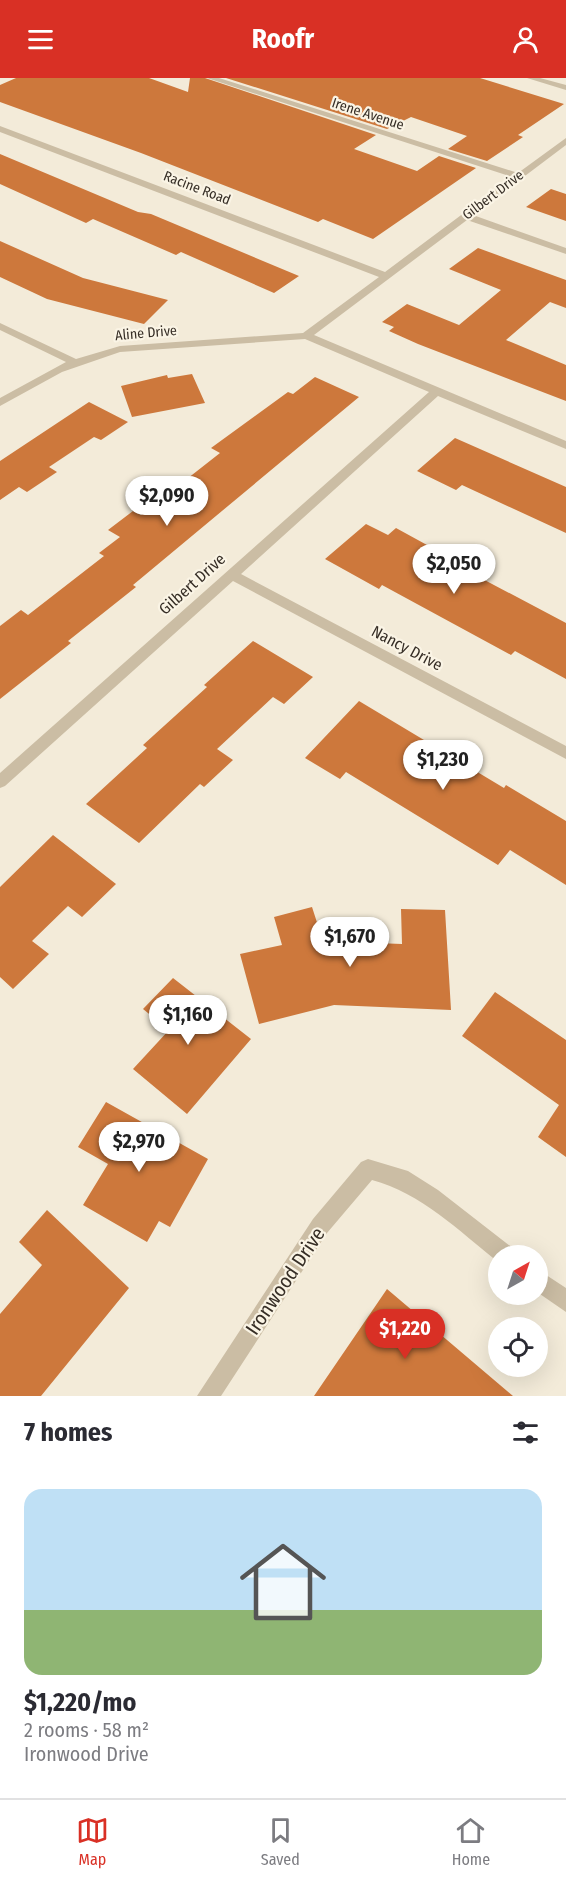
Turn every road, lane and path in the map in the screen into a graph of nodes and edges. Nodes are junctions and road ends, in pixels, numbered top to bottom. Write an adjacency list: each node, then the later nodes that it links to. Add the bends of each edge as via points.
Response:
1 (211, 78): 6 (street, Irene Avenue)
2 (531, 78): 3 (street)
3 (566, 88)
4 (0, 129): 9 (street, Racine Road)
5 (566, 141): 6 (street, Gilbert Drive)
6 (518, 176): 7 (street, Gilbert Drive)
7 (465, 216): 8 (street); 9 (street, Gilbert Drive)
8 (566, 251)
9 (384, 276): 11 (street, Gilbert Drive)
10 (0, 326): 12 (street)
11 (306, 336): 12 (street, Aline Drive, via 120,349); 13 (street)
12 (74, 362): 14 (street, Aline Drive)
13 (437, 391): 15 (street); 16 (street, Gilbert Drive)
14 (0, 403)
15 (566, 445)
16 (231, 574): 17 (street, Nancy Drive); 18 (street, Gilbert Drive)
17 (566, 753)
18 (0, 782)
19 (493, 1245): 22 (street, Ironwood Drive, via 400,1178 368,1169 320,1226)
20 (548, 1287): 21 (street)
21 (566, 1301)
22 (208, 1396)

